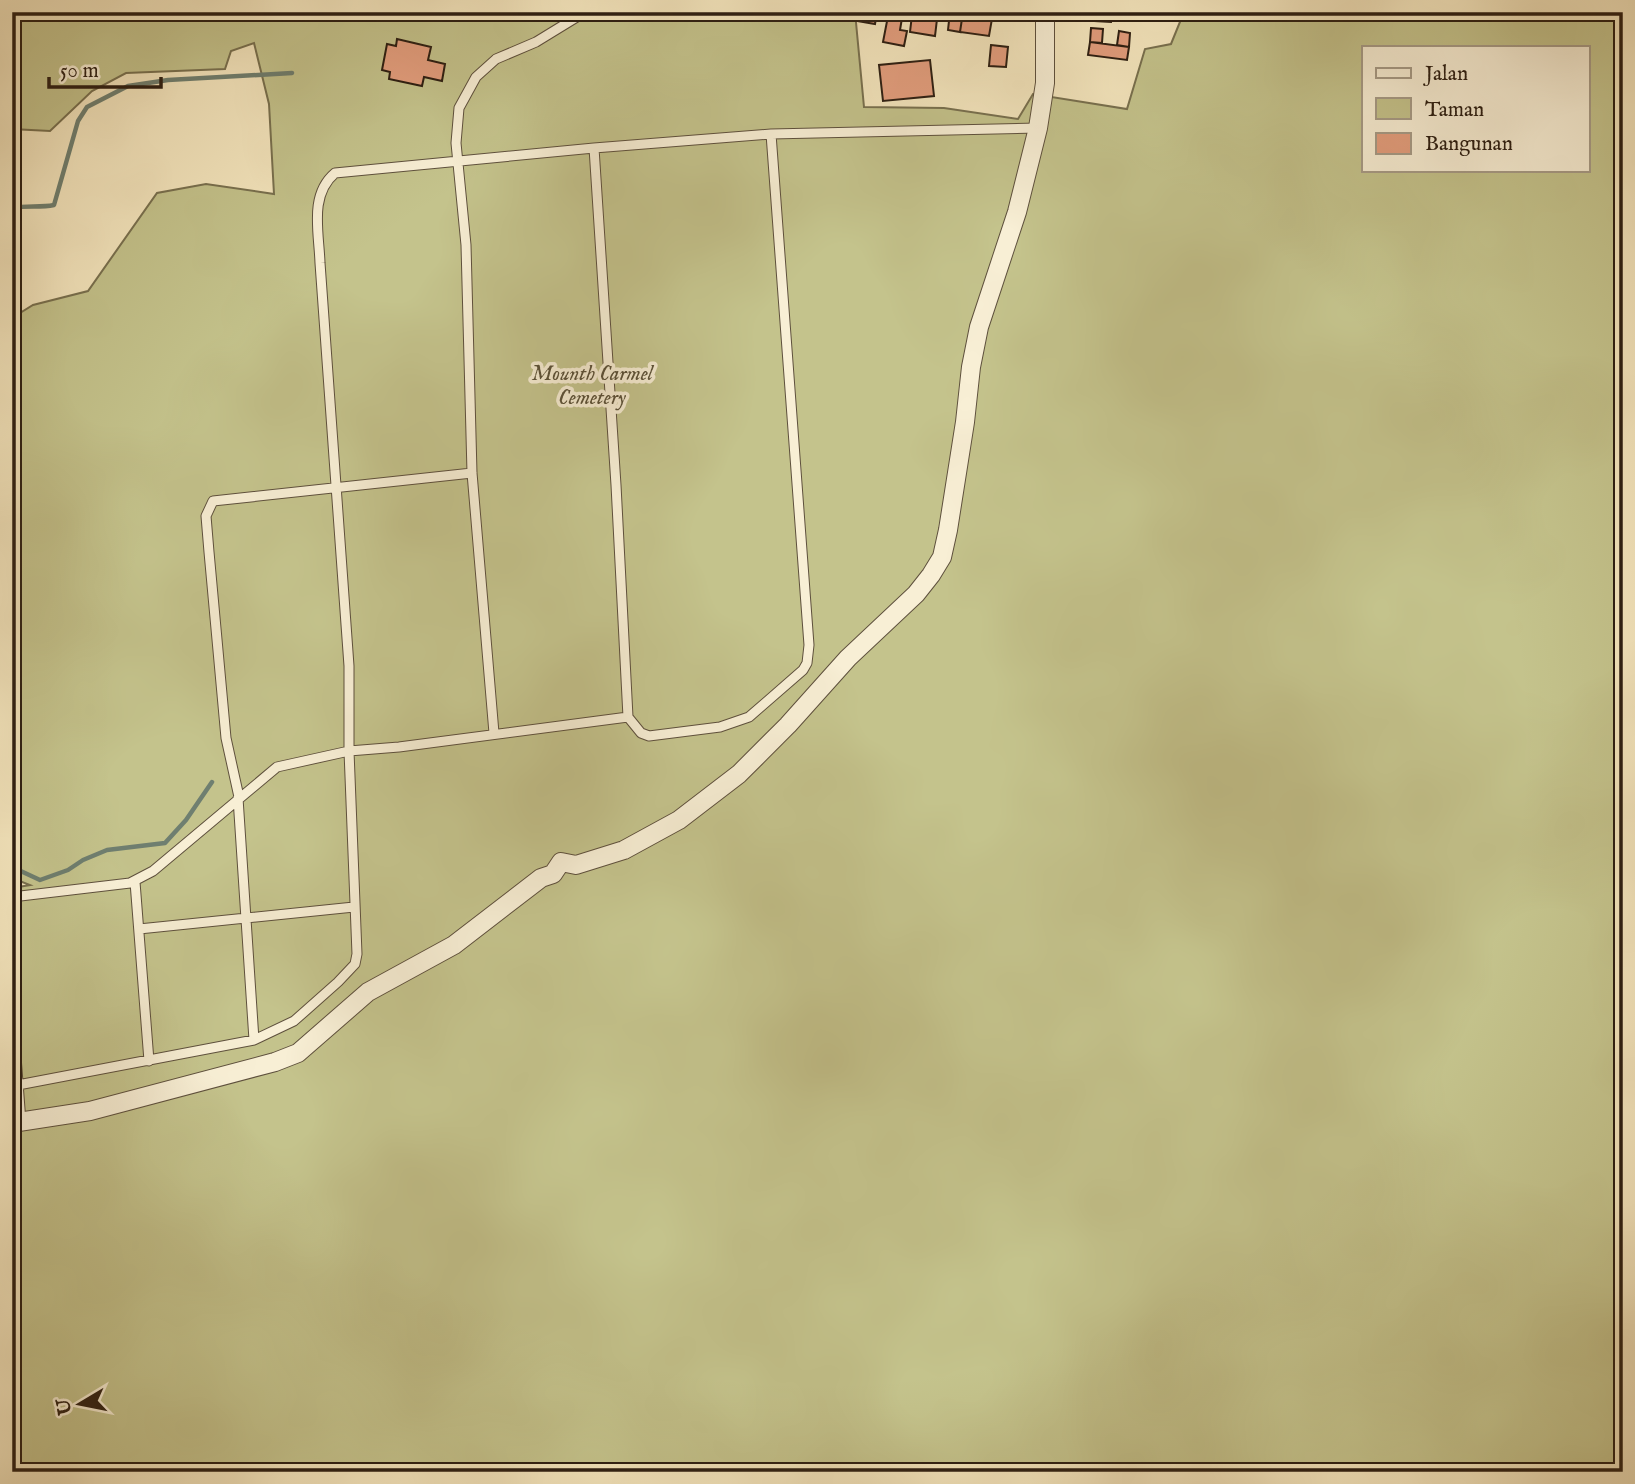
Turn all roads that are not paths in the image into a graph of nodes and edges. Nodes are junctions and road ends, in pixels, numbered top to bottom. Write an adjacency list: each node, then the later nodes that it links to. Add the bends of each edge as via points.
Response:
1 (585, 12): 6 (lane, via 536,42 496,59 476,76 459,108)
2 (1045, 12): 3 (street, via 1045,83)
3 (1038, 128): 4 (lane); 22 (street, via 1017,212 979,327 942,556 916,594 739,774 679,820 624,850 576,865 561,862 553,874 541,878 454,944 368,992 298,1053 90,1111)
4 (771, 134): 5 (lane); 9 (lane, via 807,663 748,717 720,727 649,736)
5 (594, 148): 6 (lane); 9 (lane)
6 (457, 161): 7 (lane, via 466,245); 8 (lane, via 335,173 324,182 318,197)
7 (472, 473): 8 (lane); 10 (lane)
8 (336, 489): 11 (lane, via 349,666); 12 (lane, via 213,501 208,510 226,738)
9 (628, 717): 10 (lane)
10 (494, 733): 11 (lane)
11 (349, 751): 12 (lane, via 277,767); 15 (lane)
12 (239, 798): 13 (lane); 16 (lane)
13 (135, 882): 14 (lane); 17 (lane)
14 (12, 897)
15 (354, 907): 16 (lane); 19 (lane, via 355,964 295,1021)
16 (246, 918): 17 (lane); 19 (lane)
17 (139, 929): 20 (lane)
18 (12, 1004): 21 (lane)
19 (254, 1040): 20 (lane)
20 (149, 1061): 21 (lane)
21 (19, 1085): 22 (lane)
22 (17, 1123)

